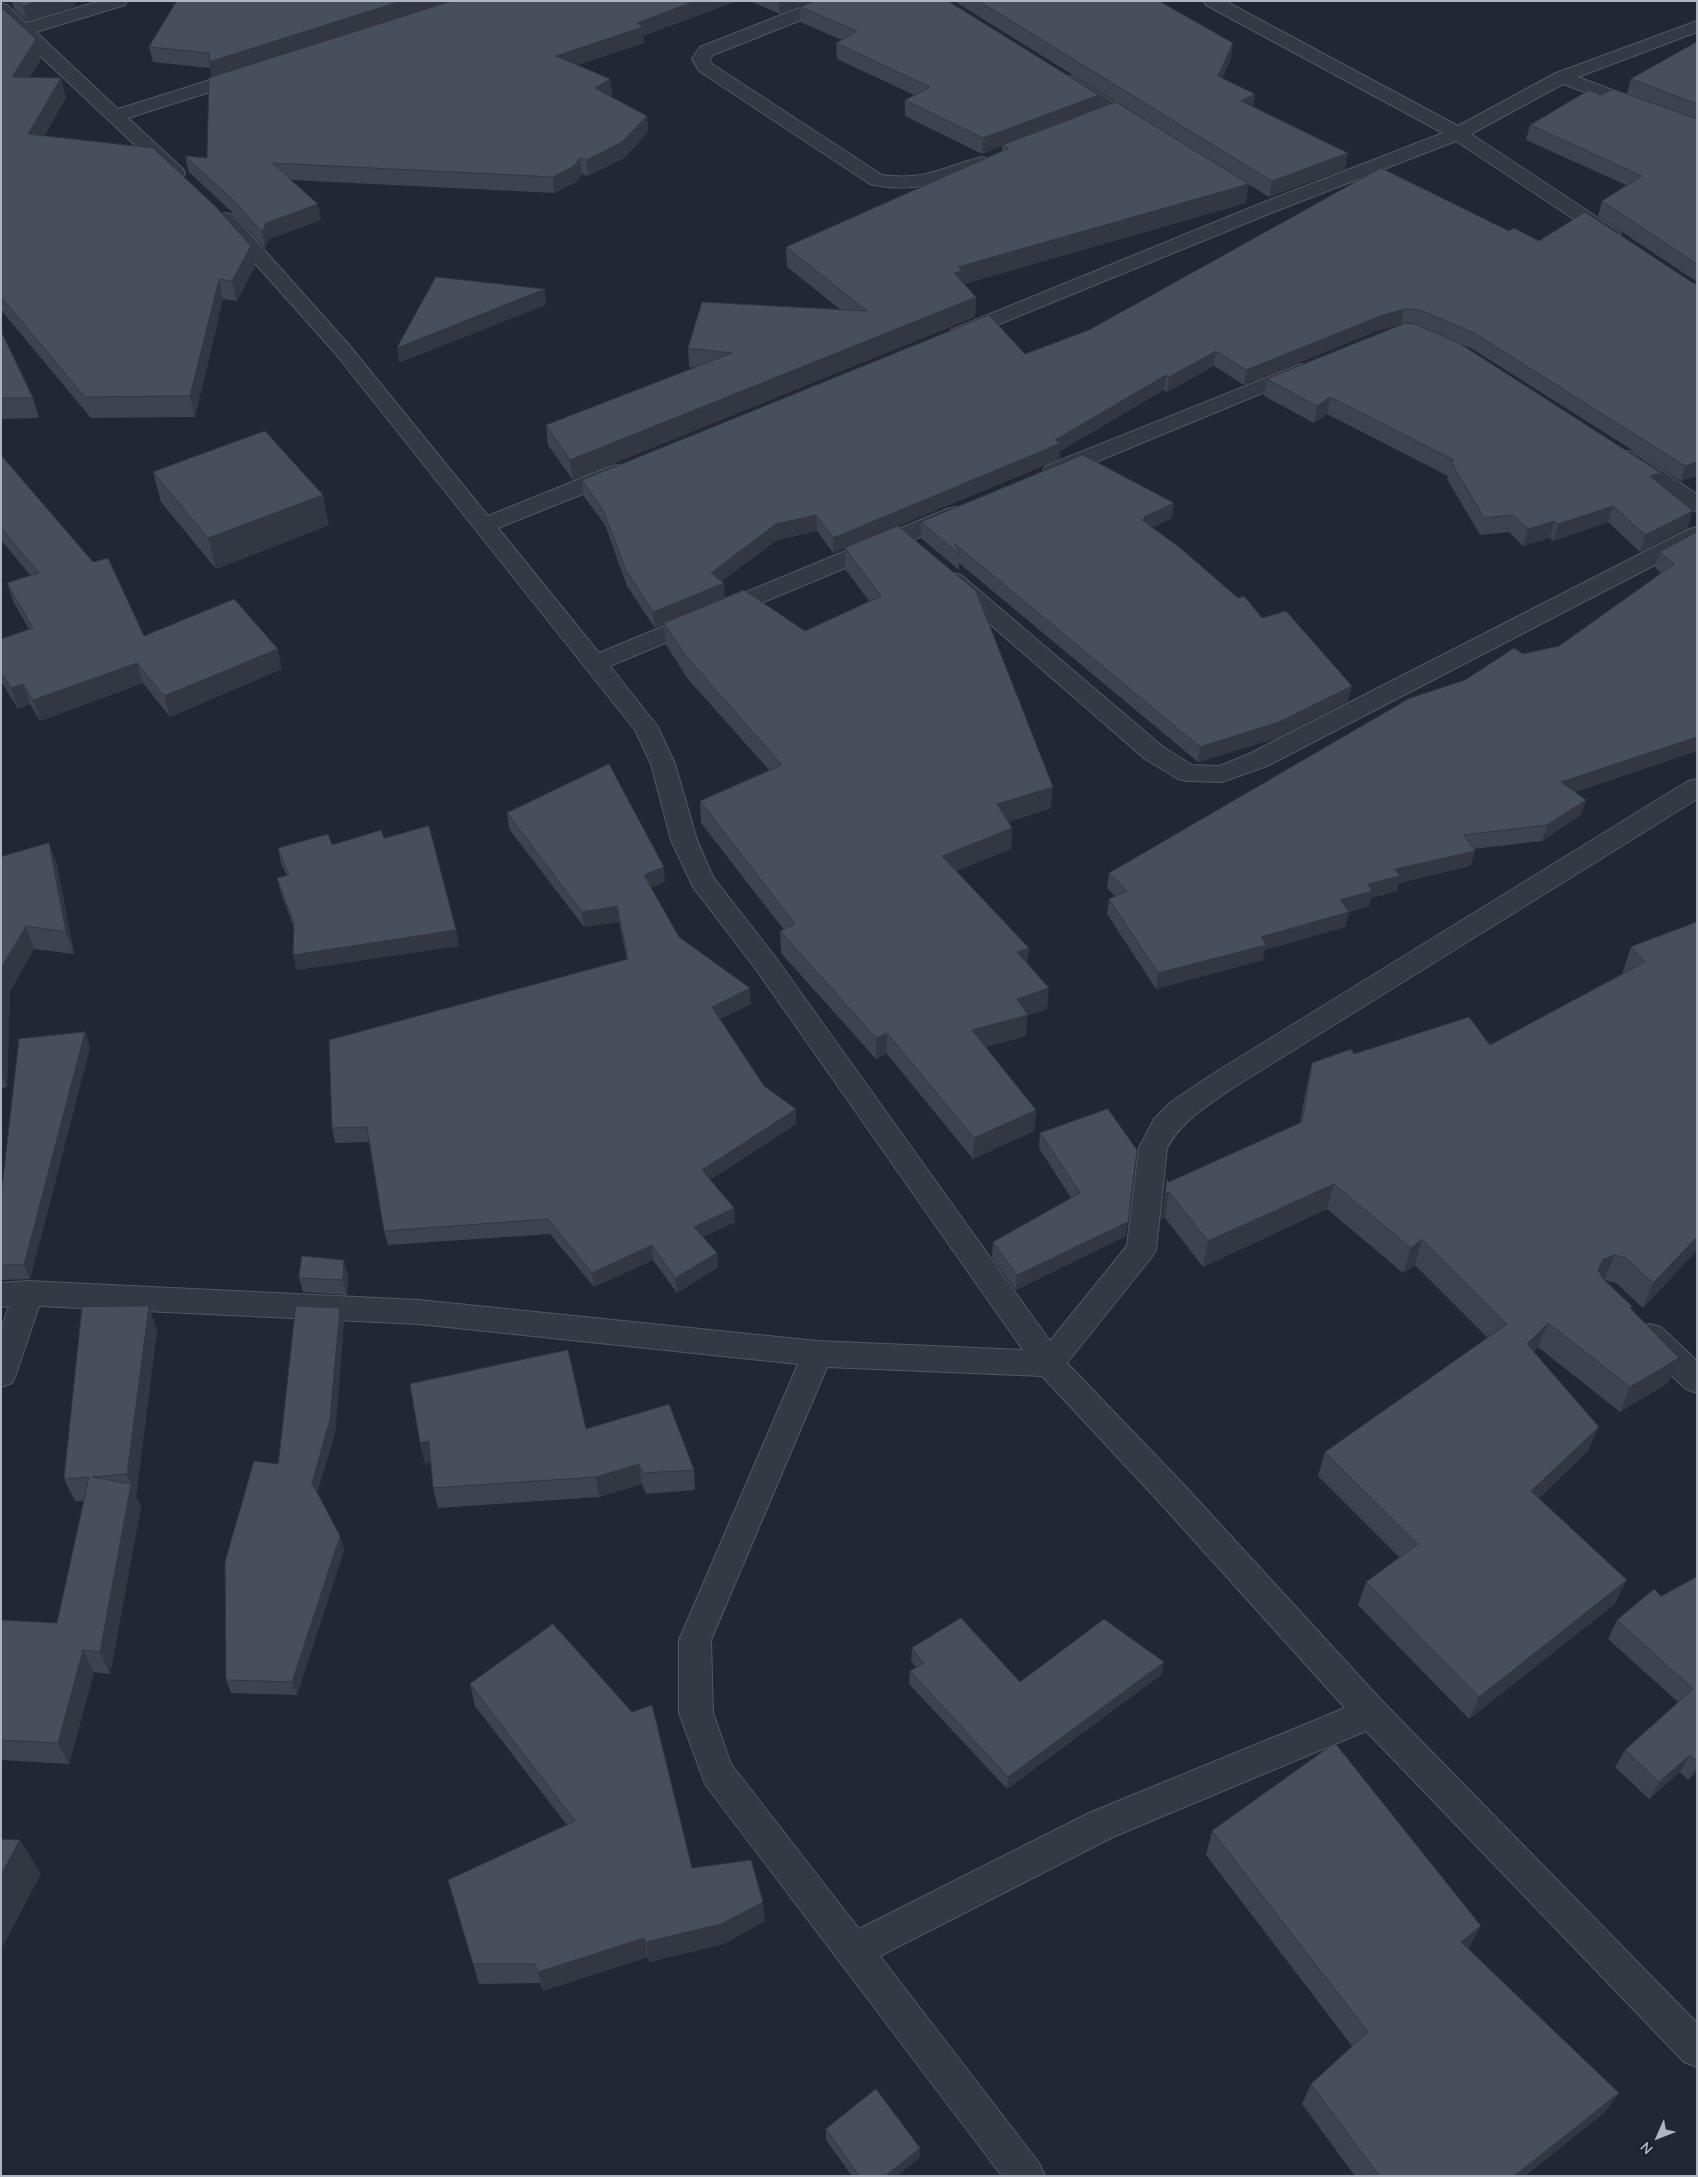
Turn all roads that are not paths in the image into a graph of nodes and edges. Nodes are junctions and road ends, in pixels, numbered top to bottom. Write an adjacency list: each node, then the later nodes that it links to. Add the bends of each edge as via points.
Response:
1 (119, 1): 6 (street)
2 (833, 1): 16 (street, via 706,51 701,59 705,67 878,180 899,184 921,183)
3 (1212, 1): 15 (street)
4 (1, 9): 6 (street)
5 (1697, 26): 9 (street)
6 (23, 30): 11 (street)
7 (264, 69): 11 (street)
8 (1052, 72): 10 (street)
9 (1562, 77): 13 (street); 15 (street)
10 (1117, 112): 12 (street); 14 (street)
11 (115, 116): 25 (street, via 228,221 342,349)
12 (1099, 119)
13 (1697, 130)
14 (1151, 133)
15 (1458, 134): 17 (street); 18 (street, via 1261,201)
16 (1001, 156)
17 (1628, 246)
18 (937, 342)
19 (1322, 362): 22 (street)
20 (1613, 449): 23 (street)
21 (632, 466): 25 (street)
22 (1035, 479)
23 (1697, 504)
24 (972, 506): 28 (street, via 909,542)
25 (484, 526): 28 (street)
26 (1697, 534): 27 (street, via 1323,728 1222,774 1187,773 1154,753)
27 (940, 568)
28 (596, 663): 33 (street, via 646,727 663,764 684,840 702,881 764,961)
29 (1697, 787): 33 (street, via 1221,1082 1181,1110 1164,1127 1153,1148 1141,1250)
30 (15, 1294): 32 (street, via 419,1312); 34 (street)
31 (1633, 1320): 35 (street)
32 (817, 1354): 33 (street); 37 (street, via 696,1640 696,1713 717,1773)
33 (1049, 1364): 36 (street)
34 (1, 1374)
35 (1697, 1380)
36 (1371, 1713): 37 (street, via 1101,1825); 38 (street)
37 (853, 1951): 39 (street)
38 (1697, 2049)
39 (1026, 2176)

